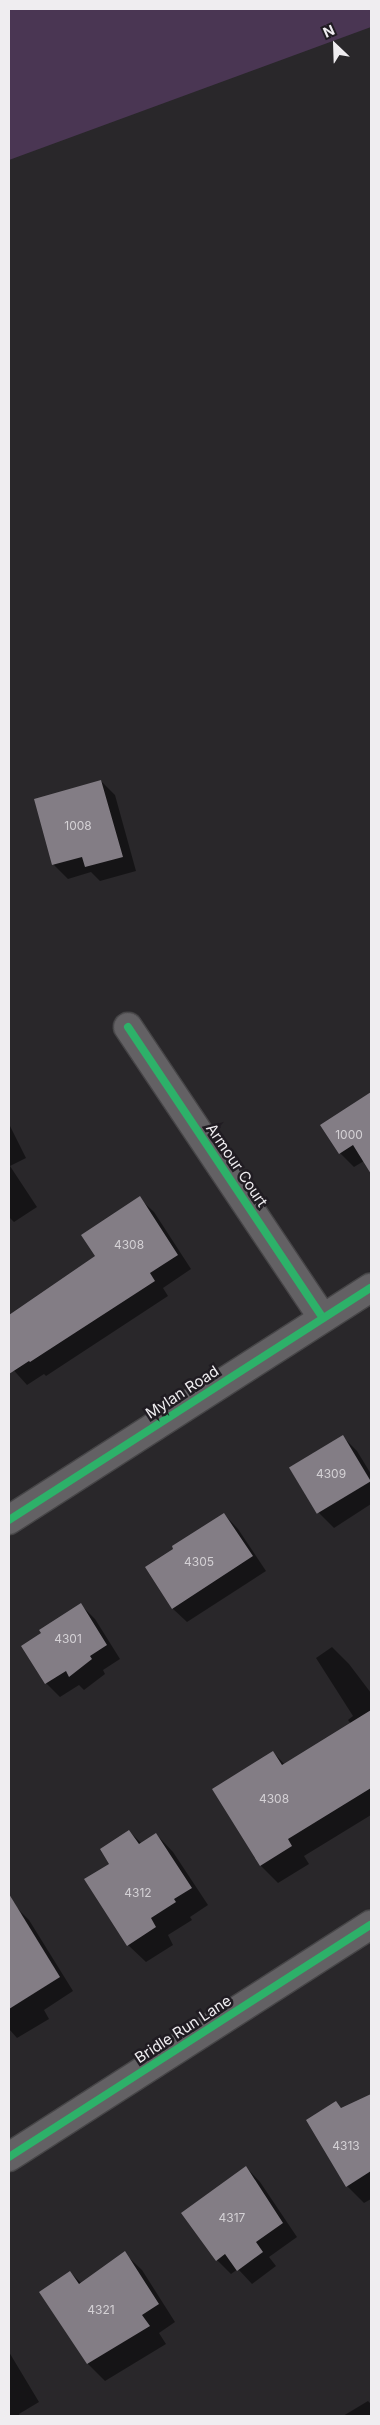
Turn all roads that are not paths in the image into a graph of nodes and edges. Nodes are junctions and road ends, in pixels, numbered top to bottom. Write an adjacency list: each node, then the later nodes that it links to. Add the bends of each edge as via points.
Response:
1 (128, 1027): 3 (street, Armour Court)
2 (371, 1288): 3 (street, Mylan Road)
3 (323, 1318): 4 (street, Mylan Road)
4 (9, 1520)
5 (371, 1925): 6 (street, Bridle Run Lane)
6 (9, 2157)

